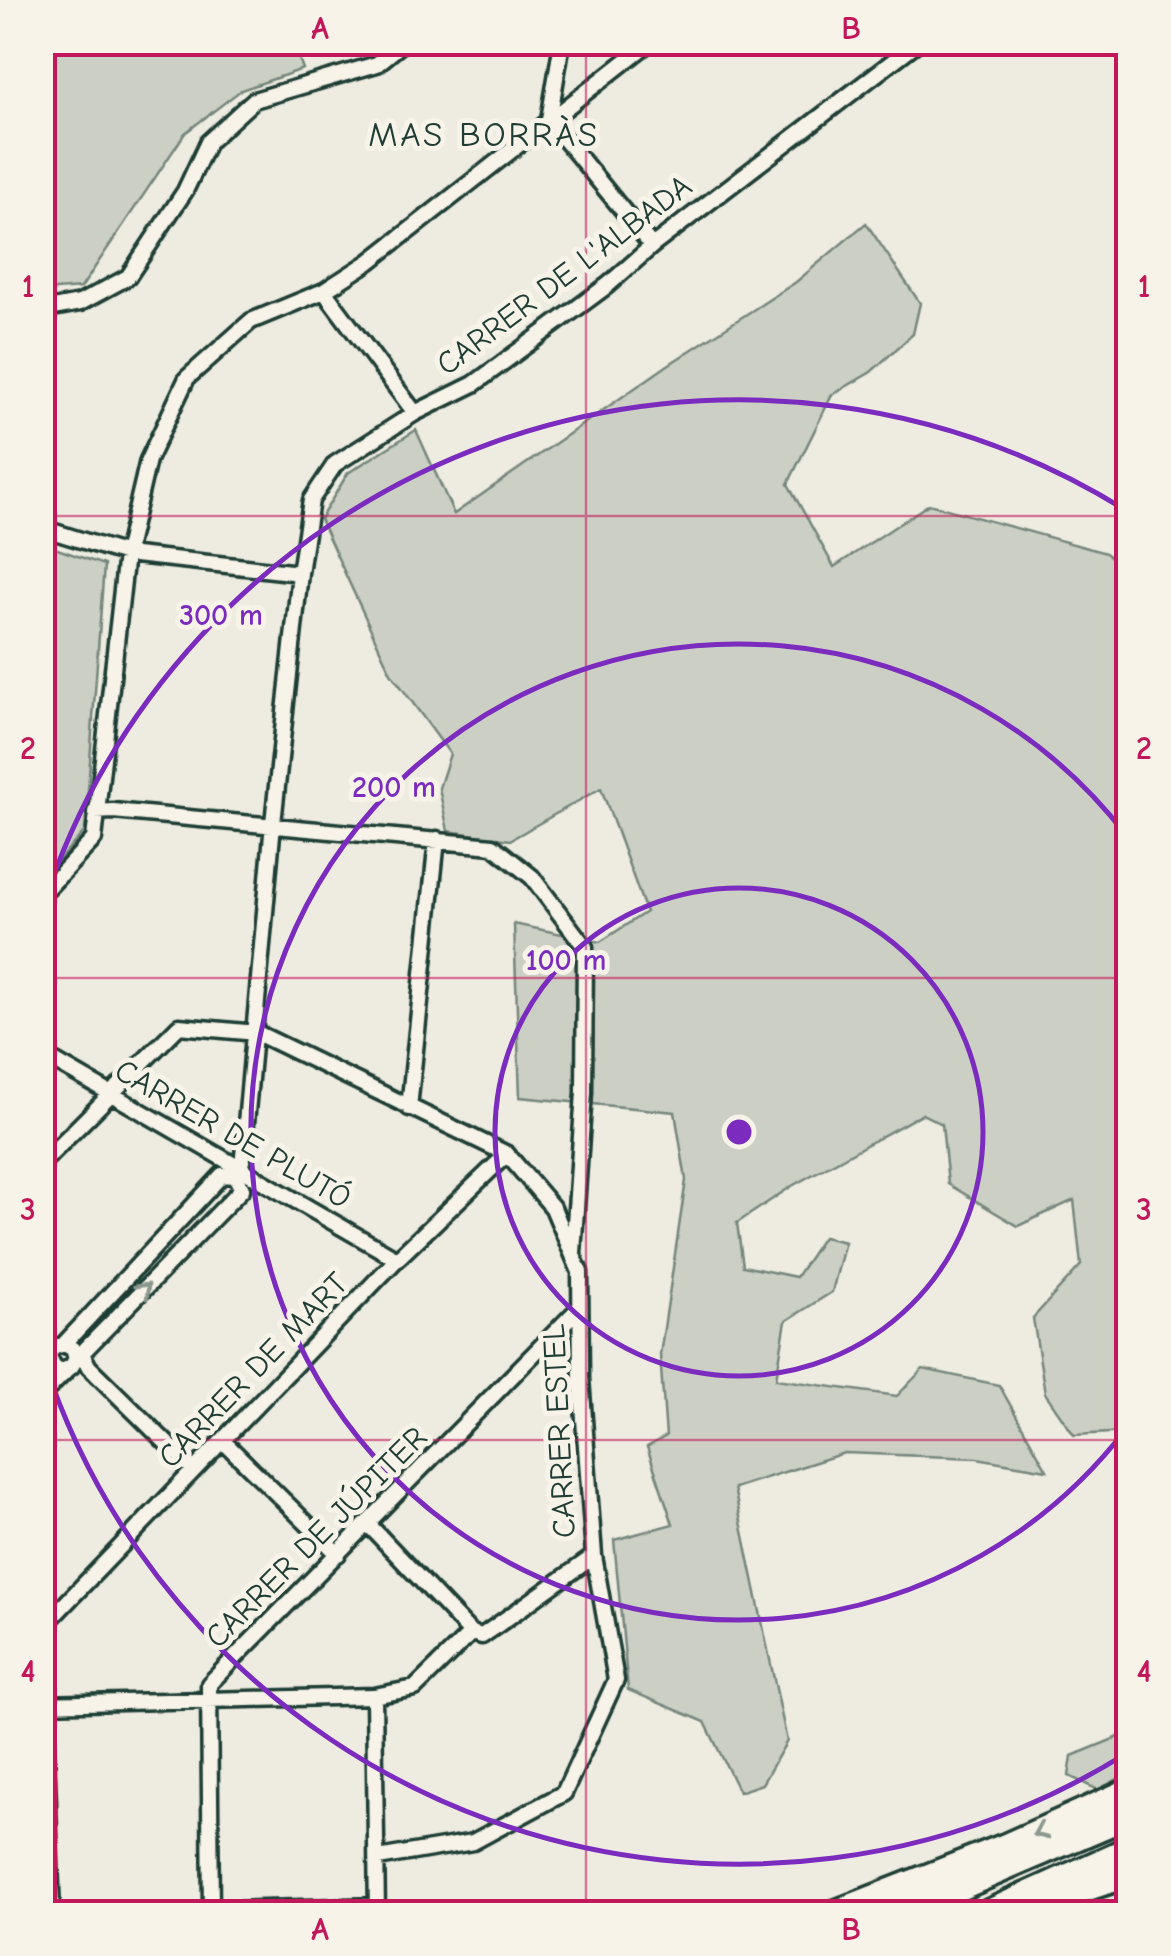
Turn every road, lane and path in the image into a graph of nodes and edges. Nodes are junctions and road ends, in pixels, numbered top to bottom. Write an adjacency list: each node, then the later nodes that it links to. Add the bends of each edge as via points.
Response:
1 (404, 42): 8 (street, via 377,64 254,100 208,142 185,191 128,277 80,303)
2 (562, 42): 5 (street)
3 (650, 42): 5 (street)
4 (918, 42): 6 (street, CARRER DE L'ALBADA)
5 (549, 120): 6 (street); 7 (street)
6 (652, 246): 9 (street, CARRER DE L'ALBADA, via 474,384)
7 (324, 291): 9 (street); 11 (street, via 251,321 188,378 148,460)
8 (42, 310)
9 (415, 413): 12 (street, CARRER DE L'ALBADA, via 335,464 311,500)
10 (42, 528): 11 (street)
11 (126, 554): 12 (street); 13 (street)
12 (300, 573): 14 (street, CARRER DE L'ALBADA)
13 (94, 812): 14 (street); 16 (street, via 94,839)
14 (273, 823): 15 (street); 17 (street, CARRER DE L'ALBADA)
15 (437, 839): 20 (street); 24 (street, via 493,846 532,877 585,948)
16 (42, 894)
17 (257, 1033): 19 (street, via 179,1026); 20 (street, CARRER ESTEL); 23 (street, CARRER DE L'ALBADA)
18 (42, 1054): 19 (street, CARRER DE PLUTÓ)
19 (110, 1094): 22 (street); 23 (street, CARRER DE PLUTÓ)
20 (409, 1108): 21 (street, CARRER ESTEL)
21 (508, 1154): 24 (street, CARRER ESTEL, via 553,1208); 25 (street, CARRER DE MART)
22 (42, 1163)
23 (239, 1172): 25 (street, CARRER DE PLUTÓ); 27 (street, via 222,1175); 28 (street, CARRER DE L'ALBADA, one-way to 23, via 242,1189)
24 (573, 1255): 26 (street, CARRER ESTEL)
25 (397, 1259): 30 (street, CARRER DE MART)
26 (580, 1307): 32 (street, CARRER DE JÚPITER); 34 (street, CARRER ESTEL)
27 (50, 1352): 28 (street, via 72,1349); 28 (street, via 54,1368)
28 (75, 1361): 29 (street, CARRER DE L'ALBADA); 31 (street, via 89,1367)
29 (42, 1395)
30 (223, 1441): 31 (street, CARRER DE MART); 33 (street)
31 (194, 1470): 35 (street, CARRER DE MART)
32 (368, 1524): 33 (street, CARRER DE JÚPITER); 36 (street)
33 (338, 1554): 39 (street, CARRER DE JÚPITER, via 209,1684)
34 (594, 1556): 36 (street, via 482,1636); 44 (street, CARRER ESTEL, via 616,1680 564,1793 473,1842)
35 (42, 1628)
36 (471, 1633): 38 (street, via 416,1688)
37 (42, 1639): 40 (street)
38 (374, 1696): 39 (street); 44 (street)
39 (208, 1701): 40 (street); 47 (street, CARRER DE JÚPITER)
40 (44, 1704): 48 (street)
41 (1128, 1792): 49 (highway, one-way to 49)
42 (1128, 1815): 50 (highway)
43 (1128, 1850): 51 (highway)
44 (378, 1858): 46 (street)
45 (1128, 1874): 52 (highway)
46 (378, 1910): 47 (street)
47 (211, 1911)
48 (52, 1914)
49 (834, 1914)
50 (897, 1914)
51 (986, 1914)
52 (1009, 1914)

